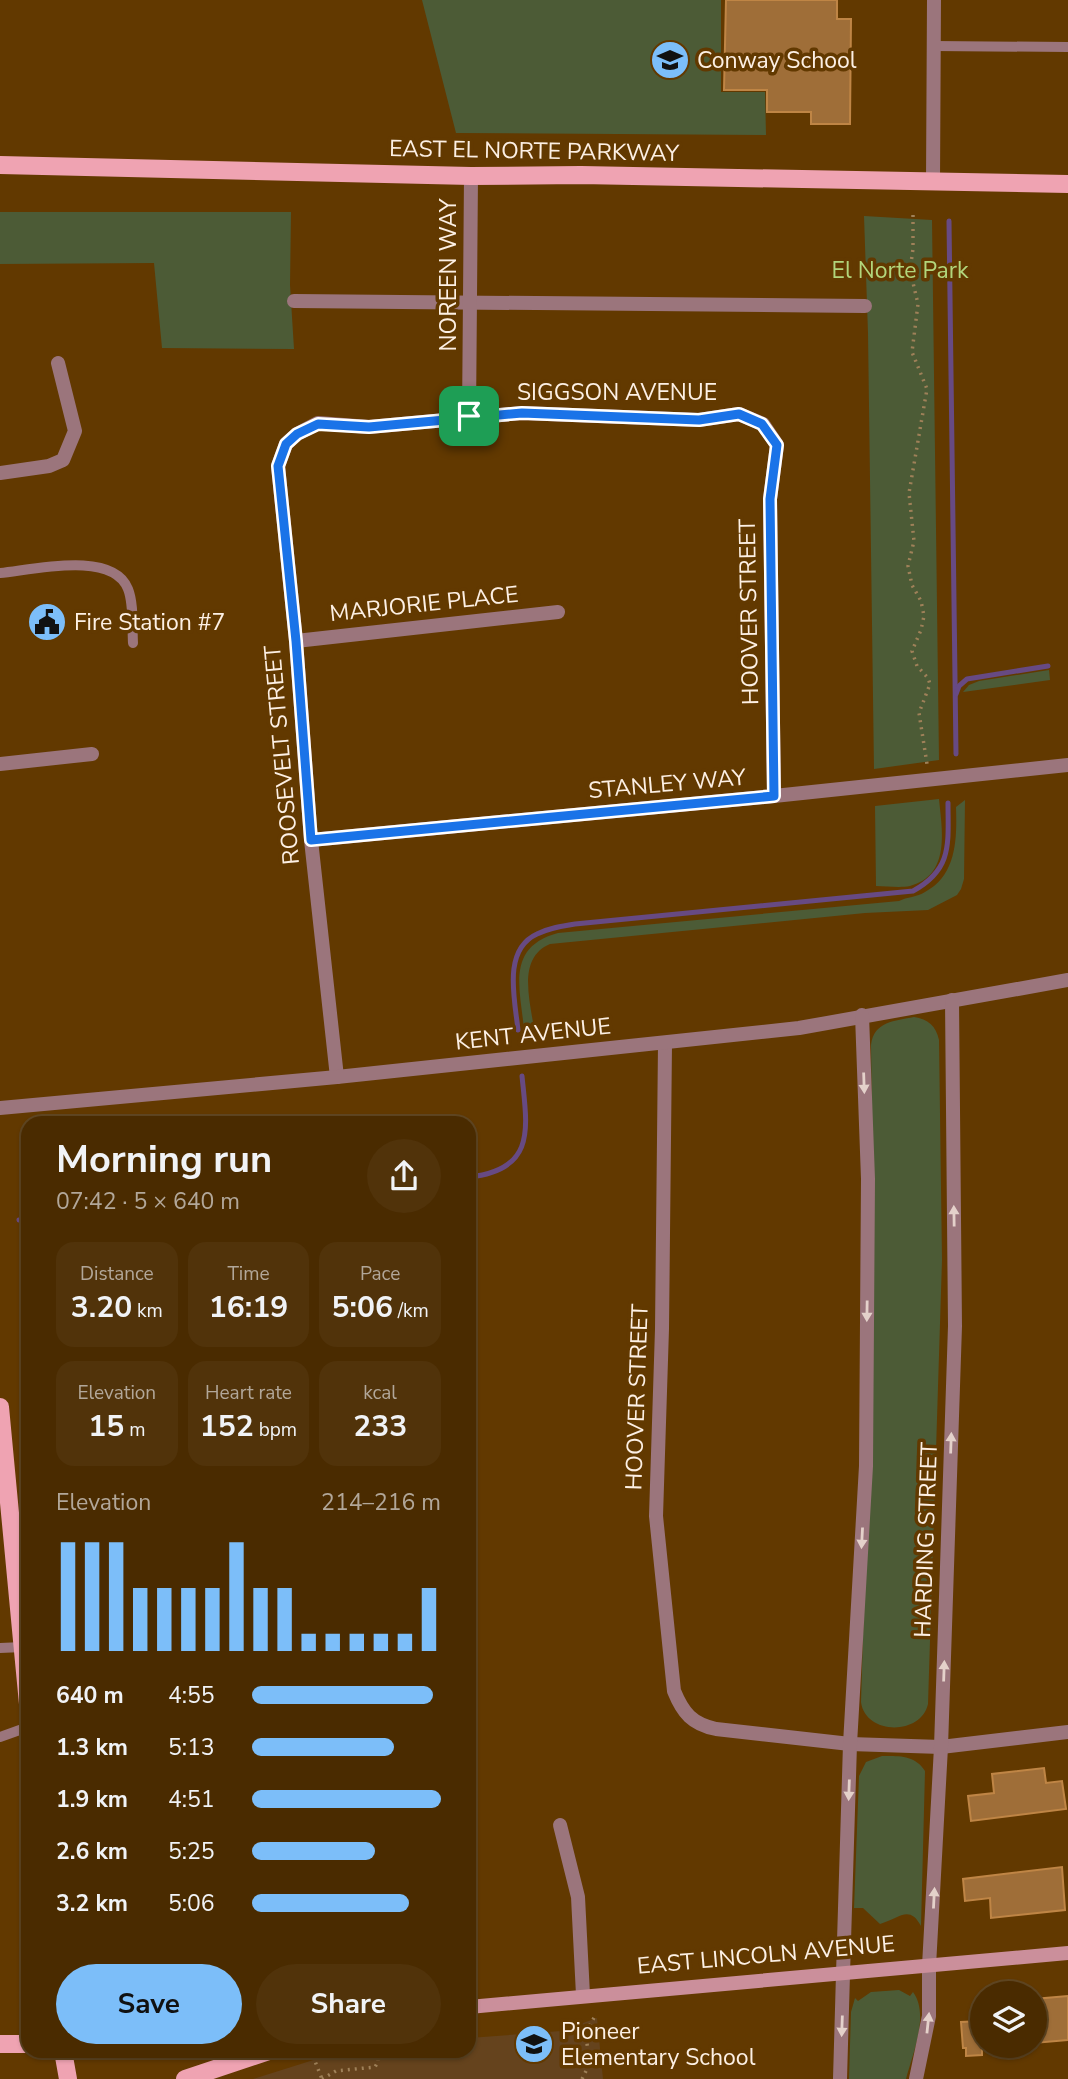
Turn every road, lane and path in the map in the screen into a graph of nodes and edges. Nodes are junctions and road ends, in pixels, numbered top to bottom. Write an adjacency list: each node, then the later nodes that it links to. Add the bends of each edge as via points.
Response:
1 (934, 0): 2 (street)
2 (934, 46): 3 (lane); 6 (street)
3 (1068, 47)
4 (0, 165): 5 (main road, EAST EL NORTE PARKWAY)
5 (471, 176): 6 (main road, EAST EL NORTE PARKWAY); 10 (street, NOREEN WAY)
6 (933, 181): 7 (main road, EAST EL NORTE PARKWAY)
7 (1068, 184)
8 (913, 215): 24 (path, via 910,271 919,304 912,352 927,389 910,482 914,541 908,566 924,616 912,651 930,684 919,713)
9 (293, 301): 10 (street)
10 (470, 303): 11 (street); 14 (street, NOREEN WAY)
11 (865, 306)
12 (58, 362): 16 (street, via 75,431 64,460)
13 (730, 415): 14 (street, SIGGSON AVENUE, via 699,420 522,413); 25 (street, HOOVER STREET, via 762,424 777,445 770,499)
14 (469, 416): 15 (street, SIGGSON AVENUE, via 369,427 318,424)
15 (297, 434): 19 (street, ROOSEVELT STREET, via 286,444 278,466)
16 (0, 473)
17 (0, 573): 20 (lane, via 78,565 109,569 129,590)
18 (558, 612): 19 (street, MARJORIE PLACE)
19 (296, 641): 26 (street, ROOSEVELT STREET)
20 (133, 643)
21 (92, 754): 22 (street)
22 (0, 764)
23 (1068, 765): 24 (street, STANLEY WAY)
24 (929, 780): 25 (street, STANLEY WAY)
25 (774, 796): 26 (street, STANLEY WAY)
26 (311, 840): 31 (street, ROOSEVELT STREET)
27 (1068, 980): 28 (street, KENT AVENUE)
28 (952, 1000): 29 (street, KENT AVENUE); 42 (street, HARDING STREET, one-way to 28, via 955,1326)
29 (862, 1015): 30 (street, KENT AVENUE, via 800,1028); 41 (street, one-way to 41, via 869,1179 866,1466)
30 (665, 1044): 31 (street, KENT AVENUE); 41 (street, HOOVER STREET, via 656,1516 674,1691 681,1709 700,1726)
31 (337, 1077): 32 (street, KENT AVENUE)
32 (0, 1108)
33 (0, 1407): 34 (main road)
34 (5, 1511): 35 (main road)
35 (21, 1632)
36 (21, 1647): 37 (lane)
37 (0, 1648)
38 (21, 1730): 40 (lane)
39 (1068, 1732): 42 (street)
40 (0, 1737)
41 (850, 1744): 42 (street); 46 (street, one-way to 46)
42 (942, 1747): 45 (street, HARDING STREET, one-way to 42)
43 (560, 1825): 47 (street, via 578,1897)
44 (1068, 1953): 45 (main road, EAST LINCOLN AVENUE)
45 (929, 1966): 46 (main road, EAST LINCOLN AVENUE); 61 (street, HARDING STREET, one-way to 45, via 929,2016)
46 (843, 1974): 47 (main road, EAST LINCOLN AVENUE); 60 (street, one-way to 60)
47 (583, 1995): 48 (main road, EAST LINCOLN AVENUE)
48 (476, 2002)
49 (595, 2016): 59 (path, via 586,2029 589,2065)
50 (0, 2044): 51 (main road)
51 (21, 2044)
52 (64, 2058): 56 (main road)
53 (248, 2058): 57 (main road)
54 (314, 2058): 58 (path)
55 (378, 2058): 58 (path, via 375,2067 336,2071)
56 (68, 2079)
57 (185, 2079)
58 (322, 2079)
59 (582, 2079)
60 (840, 2079)
61 (916, 2079)

